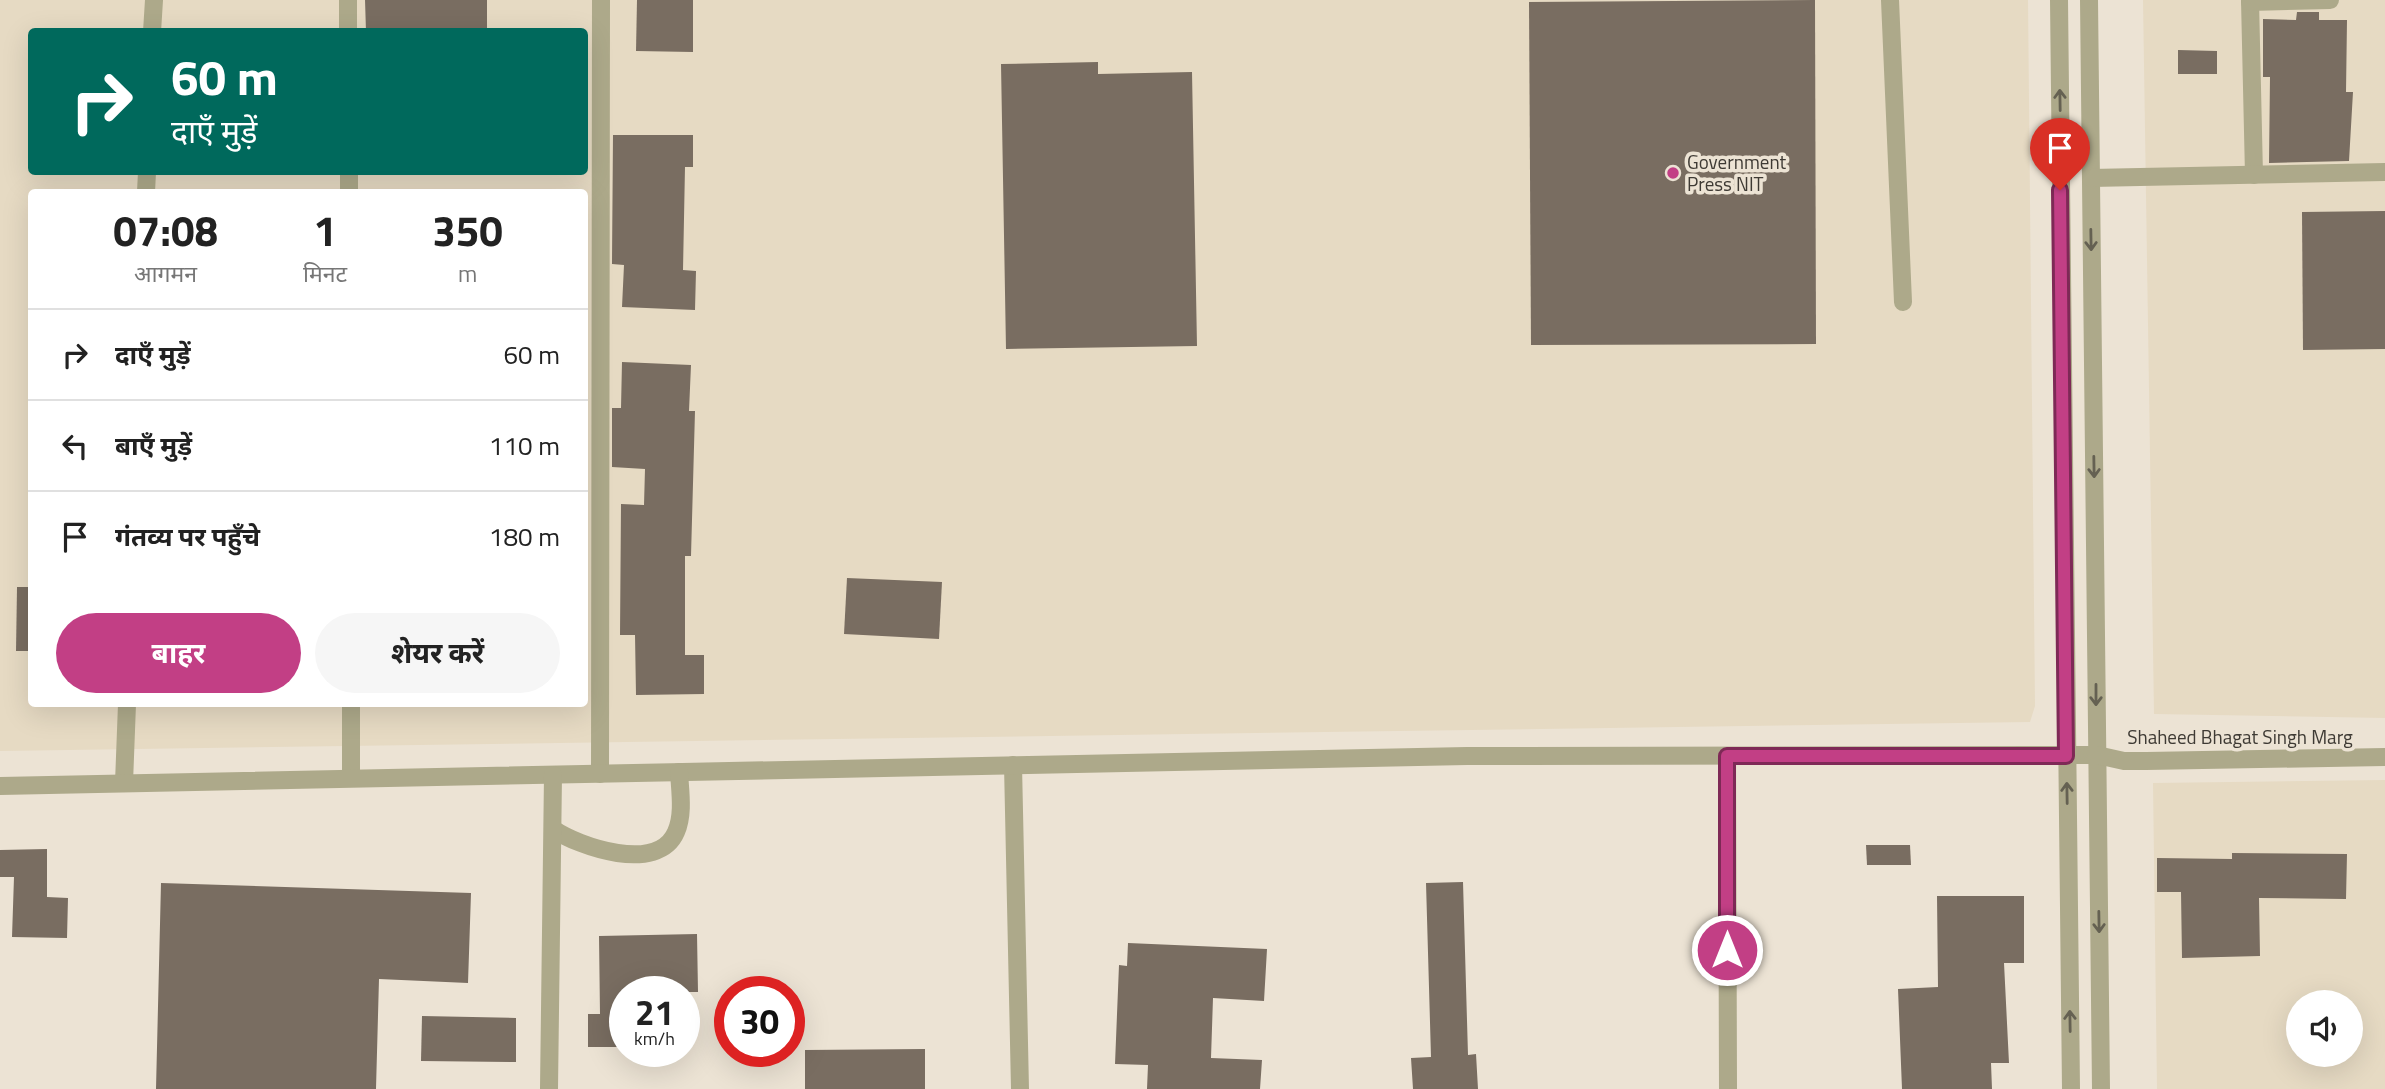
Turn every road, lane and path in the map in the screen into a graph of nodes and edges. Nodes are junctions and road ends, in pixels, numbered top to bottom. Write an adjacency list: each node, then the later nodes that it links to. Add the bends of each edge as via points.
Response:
1 (154, 0): 9 (street)
2 (348, 0): 10 (street)
3 (601, 0): 23 (street)
4 (1890, 0): 14 (street)
5 (2059, 0): 19 (street, one-way to 5)
6 (2089, 0): 13 (street)
7 (2330, 0): 8 (street)
8 (2250, 1): 12 (street)
9 (152, 28)
10 (348, 28)
11 (2385, 172): 12 (street)
12 (2254, 175): 13 (street)
13 (2091, 178): 17 (street, one-way to 17)
14 (1903, 302)
15 (127, 707): 26 (street)
16 (351, 707): 25 (street)
17 (2097, 755): 19 (street, Shaheed Bhagat Singh Marg); 20 (street, Shaheed Bhagat Singh Marg, via 2124,761); 33 (street, one-way to 33)
18 (1727, 756): 19 (street, Shaheed Bhagat Singh Marg); 21 (street, Shaheed Bhagat Singh Marg); 31 (street)
19 (2066, 756): 32 (street, one-way to 19)
20 (2385, 757)
21 (1013, 765): 22 (street, Shaheed Bhagat Singh Marg); 30 (street)
22 (679, 772): 23 (street, Shaheed Bhagat Singh Marg); 28 (street, via 676,834 664,846 621,854 592,849)
23 (600, 774): 24 (street, Shaheed Bhagat Singh Marg)
24 (553, 775): 25 (street, Shaheed Bhagat Singh Marg); 28 (street)
25 (351, 778): 26 (street, Shaheed Bhagat Singh Marg)
26 (124, 783): 27 (street, Shaheed Bhagat Singh Marg)
27 (0, 786)
28 (552, 830): 29 (street)
29 (549, 1089)
30 (1020, 1089)
31 (1728, 1089)
32 (2071, 1089)
33 (2101, 1089)

